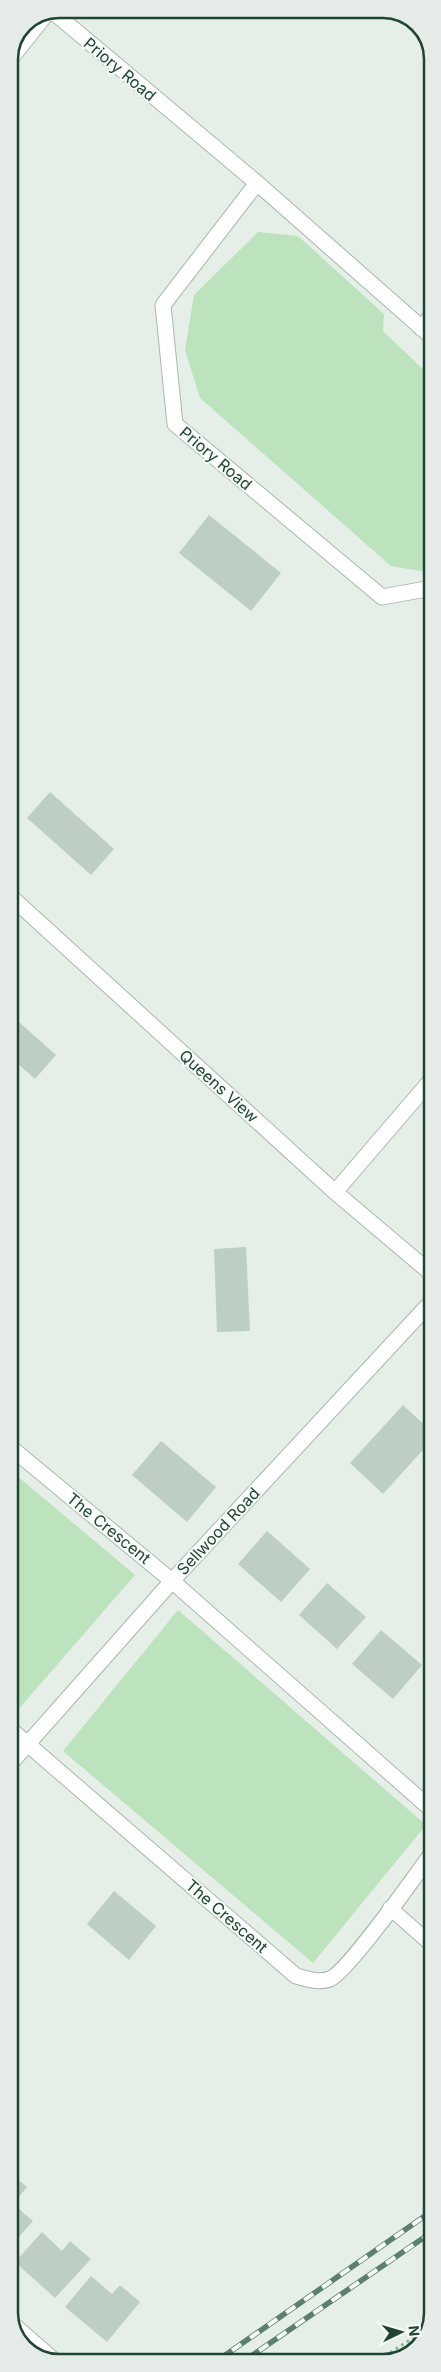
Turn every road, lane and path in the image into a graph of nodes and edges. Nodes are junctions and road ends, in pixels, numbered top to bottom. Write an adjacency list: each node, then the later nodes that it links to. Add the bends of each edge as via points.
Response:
1 (60, 18): 4 (street, Priory Road)
2 (39, 23): 3 (street)
3 (18, 49)
4 (257, 184): 5 (street, Priory Road); 6 (street, Priory Road, via 163,305 175,424 382,596)
5 (423, 329)
6 (423, 589)
7 (18, 903): 9 (street, Queens View)
8 (423, 1089): 9 (street)
9 (335, 1192): 10 (street, Queens View)
10 (424, 1267)
11 (424, 1310): 13 (street, Sellwood Road)
12 (18, 1453): 13 (street, The Crescent)
13 (172, 1581): 15 (street, Sellwood Road); 17 (street, The Crescent)
14 (18, 1736): 15 (street, The Crescent)
15 (28, 1744): 16 (street, Sellwood Road); 19 (street, The Crescent, via 296,1976 311,1981 331,1979)
16 (18, 1756)
17 (424, 1803)
18 (424, 1864): 19 (street, The Crescent)
19 (390, 1908): 20 (lane)
20 (424, 1938)
21 (22, 2333): 23 (street)
22 (418, 2334): 24 (path)
23 (44, 2351)
24 (388, 2354)

